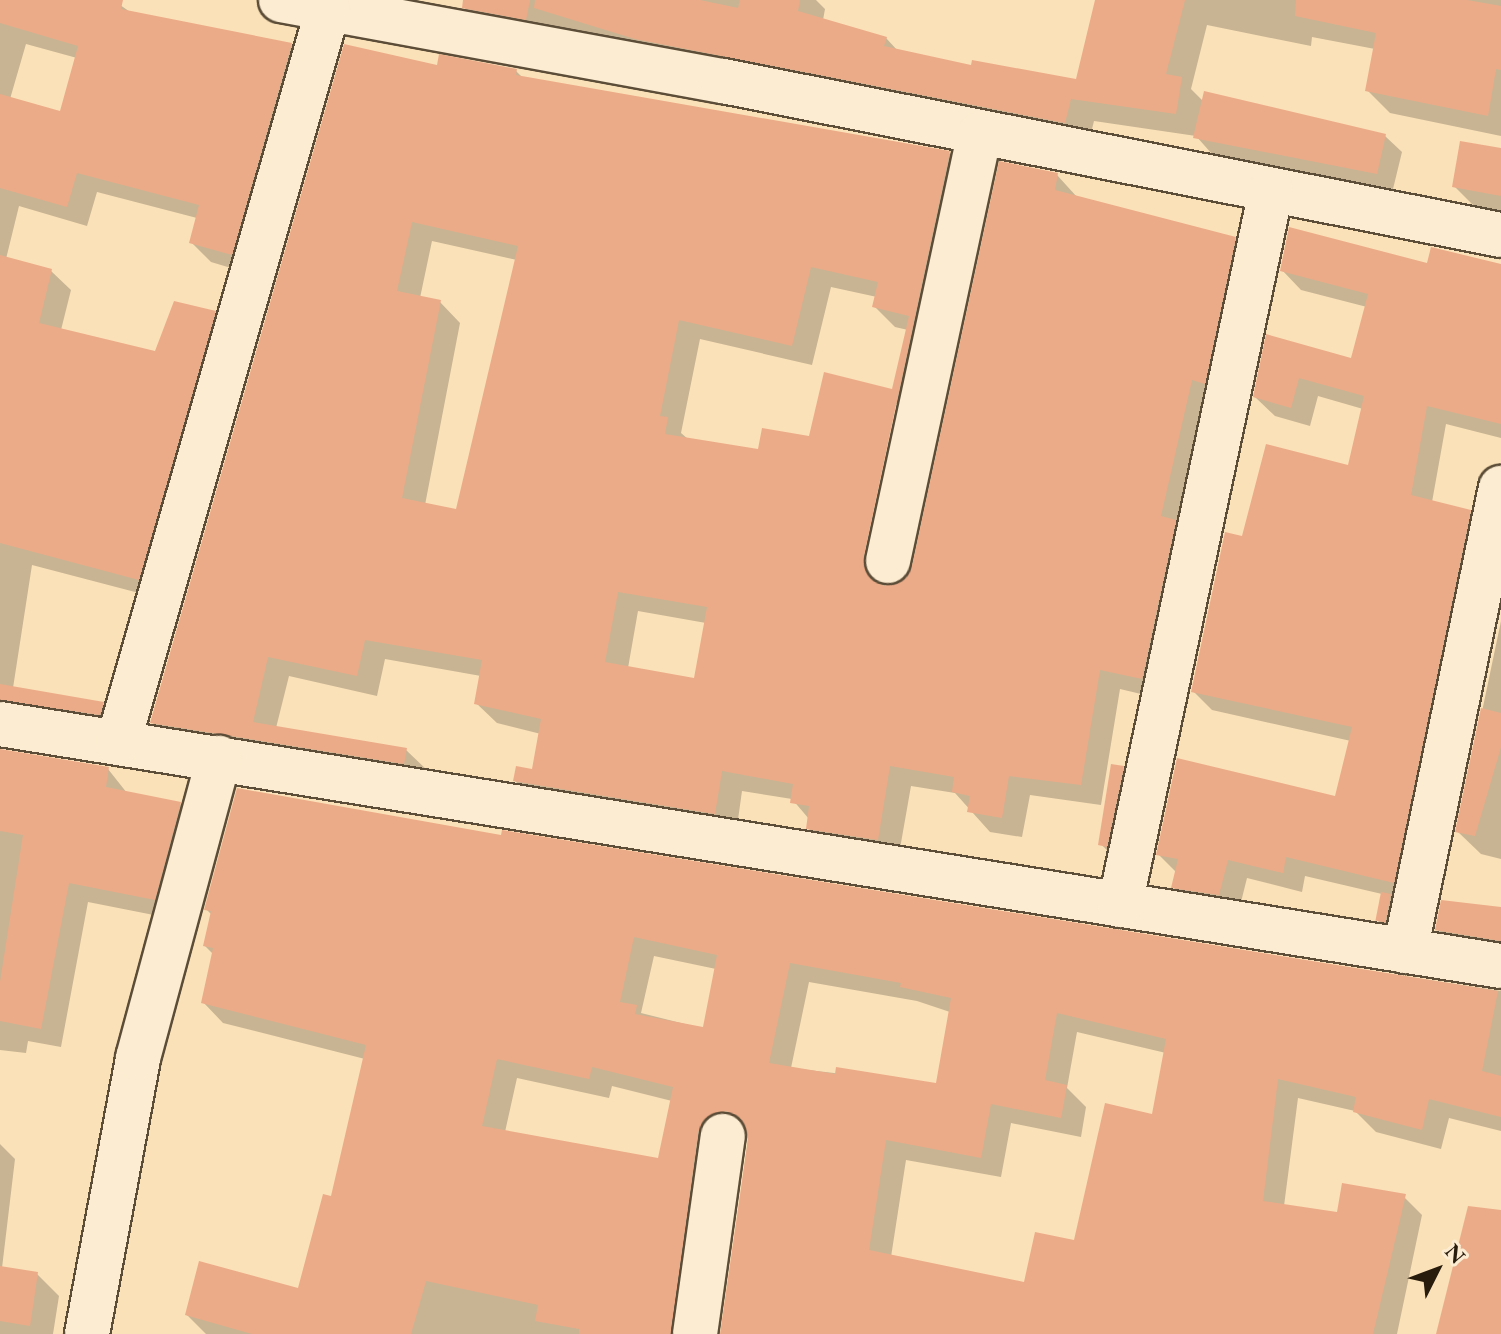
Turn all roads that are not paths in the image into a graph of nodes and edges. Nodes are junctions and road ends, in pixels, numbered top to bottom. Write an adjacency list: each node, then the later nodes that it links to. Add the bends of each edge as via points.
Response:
1 (281, 0): 2 (street)
2 (328, 9): 3 (street, via 723,81); 9 (street)
3 (979, 135): 4 (street); 7 (street)
4 (1271, 191): 5 (street); 11 (street)
5 (1501, 235)
6 (1501, 488): 12 (street)
7 (888, 561)
8 (0, 724): 9 (street)
9 (118, 743): 10 (street)
10 (219, 758): 11 (street); 15 (street, via 138,1058)
11 (1120, 905): 12 (street)
12 (1405, 951): 13 (street)
13 (1501, 966)
14 (723, 1136): 16 (street)
15 (87, 1334)
16 (695, 1334)

